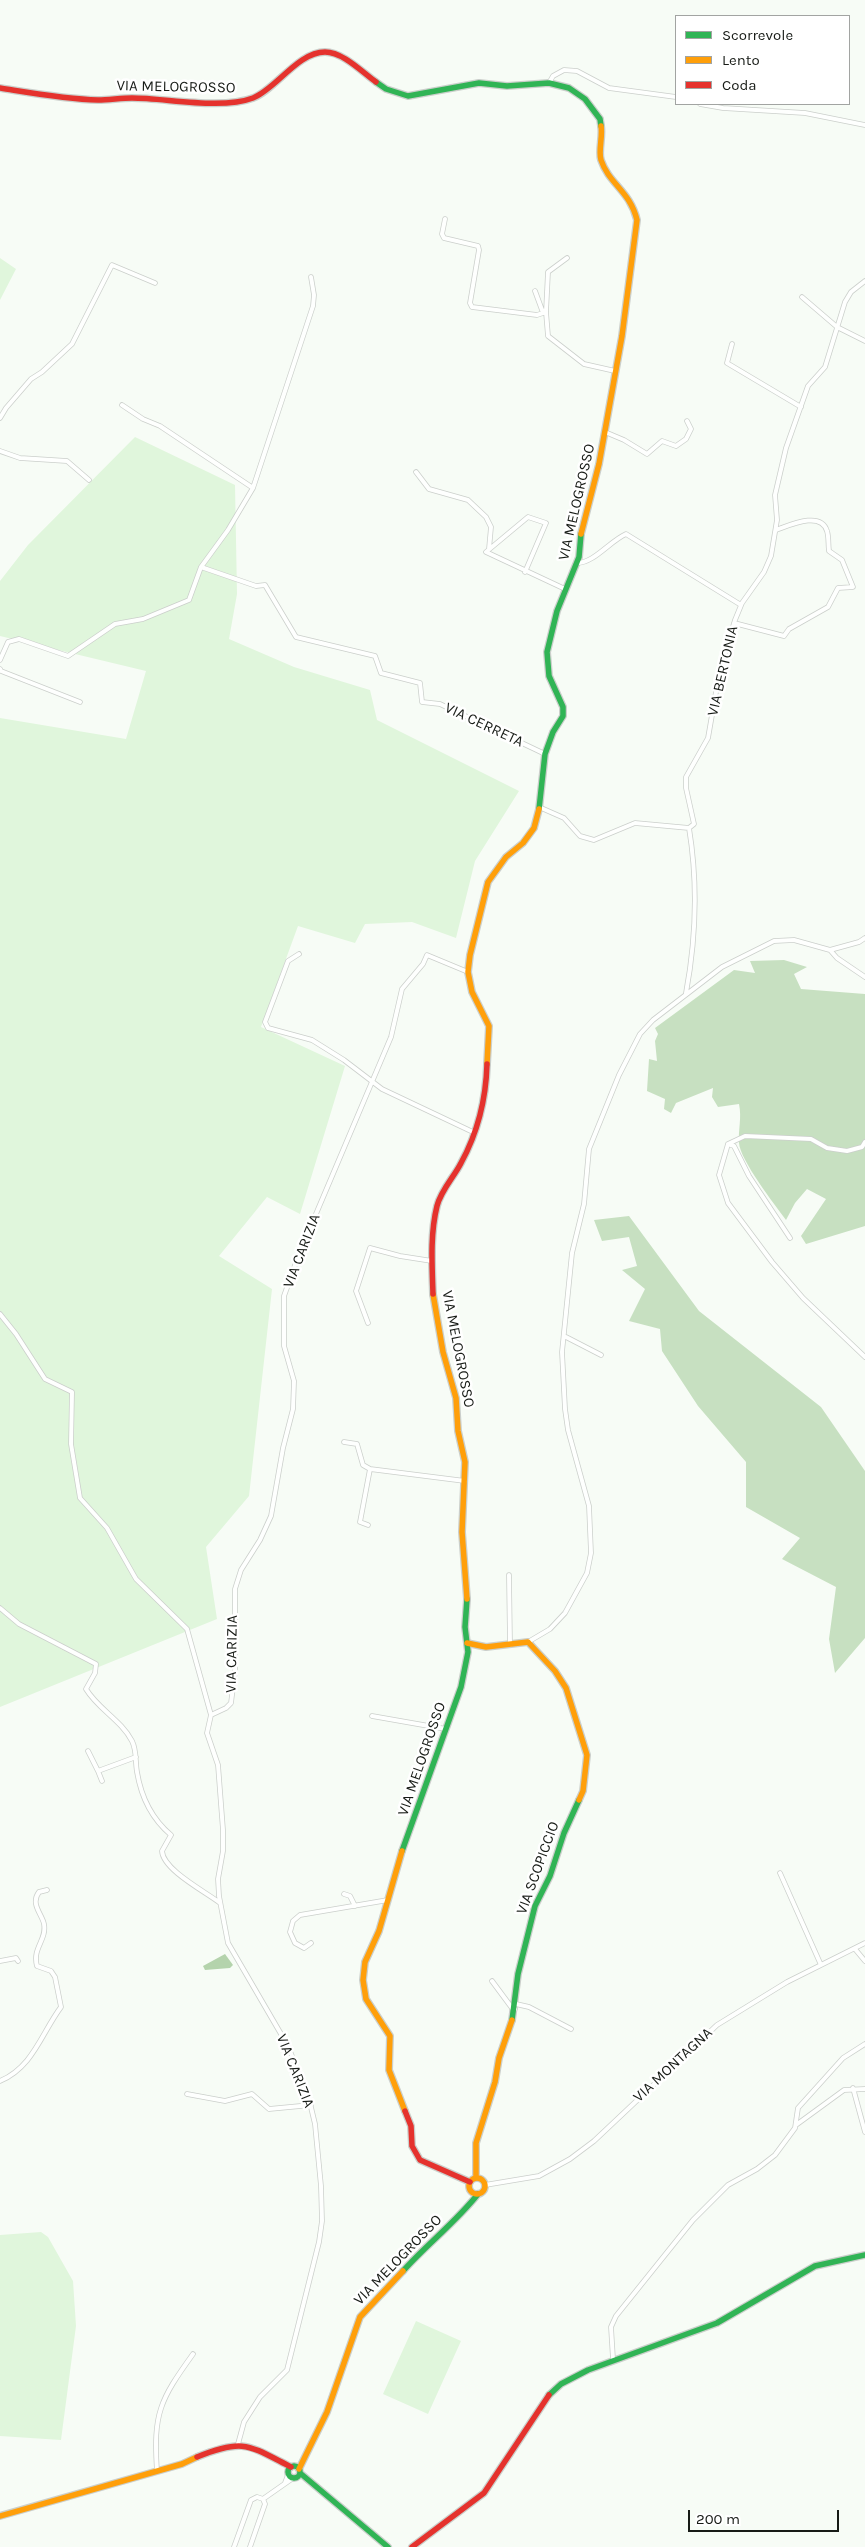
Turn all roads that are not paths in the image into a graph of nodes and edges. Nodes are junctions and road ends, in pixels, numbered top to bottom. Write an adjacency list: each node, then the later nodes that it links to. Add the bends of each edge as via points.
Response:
1 (548, 83): 2 (street, VIA MELOGROSSO, via 507,86 479,83 408,96 386,89 336,54 325,52 312,54 254,98 237,102 99,100); 3 (street, via 564,70 577,71 610,88); 17 (street, VIA MELOGROSSO, via 569,88 585,99 600,119 600,158 607,173 624,191 637,220)
2 (0, 88)
3 (675, 97)
4 (706, 105): 5 (street, via 805,113)
5 (865, 125)
6 (445, 218): 13 (street, via 444,238 478,246 472,307 537,315)
7 (567, 258): 13 (street, via 548,272)
8 (310, 277): 26 (street, via 314,306)
9 (865, 281): 14 (street, VIA BERTONIA, via 851,292)
10 (155, 283): 20 (street, via 112,265 72,344 61,357 31,378)
11 (535, 291): 13 (street, via 542,310)
12 (802, 297): 14 (street)
13 (546, 312): 17 (street, via 548,336 584,364)
14 (836, 327): 15 (street); 19 (street, VIA BERTONIA, via 825,367 808,386)
15 (865, 341)
16 (732, 344): 19 (street, via 727,362)
17 (616, 371): 22 (street, VIA MELOGROSSO)
18 (122, 405): 26 (street, via 160,426)
19 (801, 407): 27 (street, VIA BERTONIA, via 775,495)
20 (0, 418)
21 (687, 420): 22 (street, via 690,428 686,439 676,446 662,441 647,454)
22 (605, 432): 29 (street, VIA MELOGROSSO)
23 (0, 451): 25 (street, via 20,458 67,461)
24 (416, 472): 28 (street, via 429,489 468,500 486,517 491,528)
25 (89, 480)
26 (253, 488): 30 (street, via 228,530)
27 (776, 530): 33 (street, VIA BERTONIA, via 764,572); 34 (street, via 812,520 825,527 829,551 842,560 852,587 838,588 828,607 789,629 784,636)
28 (489, 549): 31 (street, via 486,552); 31 (street, via 528,517 546,523)
29 (577, 563): 32 (street, VIA MELOGROSSO); 33 (street, via 584,563 626,534)
30 (200, 567): 35 (street, via 189,600 143,619 115,624 68,656 19,639 8,642); 38 (street, VIA CERRETA, via 256,586 265,584 296,637 375,656 381,672 420,683 422,702 440,704)
31 (525, 572): 32 (street)
32 (565, 589): 38 (street, VIA MELOGROSSO, via 548,652 549,676 563,707 563,716)
33 (741, 605): 34 (street, VIA BERTONIA)
34 (734, 623): 40 (street, VIA BERTONIA, via 720,669 708,738 686,777 694,824)
35 (0, 660)
36 (0, 669): 37 (street)
37 (80, 702)
38 (545, 754): 39 (street, VIA MELOGROSSO)
39 (539, 807): 40 (street, via 564,818 580,836 594,840 635,823); 44 (street, VIA MELOGROSSO, via 534,828 524,843 506,857 488,882)
40 (689, 828): 46 (street, VIA BERTONIA, via 694,871 694,926)
41 (865, 938): 42 (street)
42 (830, 950): 45 (street); 46 (street, via 794,940 774,941 745,954)
43 (299, 954): 47 (street, via 288,961 265,1022 268,1028 312,1040)
44 (468, 972): 47 (street, VIA CARIZIA, via 426,955 423,964 402,989 391,1037); 48 (street, VIA MELOGROSSO, via 472,992 489,1026 486,1094)
45 (865, 977)
46 (686, 993): 55 (street, via 640,1034 619,1075 589,1149 584,1204 572,1253)
47 (371, 1082): 48 (street); 67 (street, VIA CARIZIA, via 284,1296 284,1346 294,1380 293,1409 272,1516 241,1570 235,1589 235,1671 231,1703)
48 (475, 1133): 52 (street, VIA MELOGROSSO, via 437,1206)
49 (865, 1142): 50 (street, via 862,1147 848,1151 827,1148 811,1139 745,1136)
50 (728, 1144): 51 (street, via 734,1146 749,1176); 57 (street, via 719,1175 728,1203 803,1298)
51 (790, 1238)
52 (432, 1261): 54 (street, via 370,1248 356,1291); 60 (street, VIA MELOGROSSO, via 434,1308 456,1398)
53 (0, 1314): 67 (street, via 45,1379 72,1392 71,1444 80,1498 107,1528 136,1579 187,1629)
54 (368, 1323)
55 (566, 1337): 56 (street); 64 (street, via 562,1352 565,1409 589,1506 591,1553 587,1573 565,1613 550,1629)
56 (601, 1355)
57 (865, 1357)
58 (344, 1442): 59 (street, via 357,1444 362,1465)
59 (370, 1470): 60 (street); 61 (street, via 360,1522)
60 (465, 1481): 65 (street, VIA MELOGROSSO, via 462,1532 468,1608)
61 (368, 1525)
62 (509, 1576): 66 (street)
63 (0, 1608): 71 (street, via 19,1624 96,1664 86,1689 121,1726 132,1741)
64 (528, 1642): 66 (street); 88 (street, VIA SCOPICCIO, via 566,1688 587,1755 587,1768 583,1791 536,1906 518,1974)
65 (467, 1643): 66 (street, via 486,1647); 69 (street, VIA MELOGROSSO, via 465,1670)
66 (510, 1645)
67 (211, 1715): 78 (street, VIA CARIZIA, via 208,1733 218,1764 222,1830 223,1851 218,1879)
68 (372, 1716): 69 (street)
69 (446, 1729): 77 (street, VIA MELOGROSSO, via 395,1870)
70 (88, 1751): 72 (street)
71 (136, 1757): 72 (street); 78 (street, via 146,1802 154,1817 171,1835 162,1851 164,1860 182,1877)
72 (98, 1771): 73 (street)
73 (102, 1780)
74 (780, 1872): 86 (street)
75 (47, 1890): 91 (street, via 36,1898 44,1928 35,1957 37,1966 51,1971 56,1980 61,2008 25,2064)
76 (344, 1894): 79 (street, via 350,1896)
77 (388, 1900): 79 (street); 99 (street, VIA MELOGROSSO, via 365,1962 366,1999 390,2036 389,2070 411,2126 412,2146 420,2160)
78 (220, 1903): 95 (street, VIA CARIZIA, via 228,1943 288,2046)
79 (355, 1906): 80 (street, via 316,1916 300,1915 293,1921 290,1932 295,1943 304,1948)
80 (311, 1943)
81 (865, 1943): 82 (street, VIA MONTAGNA)
82 (855, 1948): 85 (street); 86 (street, VIA MONTAGNA)
83 (0, 1961): 84 (street, via 16,1958)
84 (18, 1961)
85 (865, 1961)
86 (821, 1965): 100 (street, VIA MONTAGNA, via 716,2025 594,2141 570,2159 539,2176)
87 (492, 1981): 88 (street, via 512,2008)
88 (516, 2006): 89 (street, via 530,2007); 98 (street, VIA SCOPICCIO, via 476,2143)
89 (571, 2029)
90 (865, 2044): 96 (street, via 843,2058 812,2090 798,2108)
91 (0, 2081)
92 (853, 2088): 93 (street); 96 (street, via 844,2090); 97 (street)
93 (865, 2089)
94 (187, 2094): 95 (street, via 225,2101 252,2094 269,2109)
95 (311, 2105): 105 (street, VIA CARIZIA, via 321,2186 319,2242 287,2370 260,2397 244,2422)
96 (796, 2125): 104 (street, via 775,2155 728,2185 694,2220 616,2316 611,2327)
97 (865, 2132)
98 (476, 2178): 99 (street); 100 (street, via 483,2180)
99 (470, 2182): 101 (street, via 471,2192)
100 (485, 2185): 101 (street)
101 (478, 2194): 107 (street, VIA MELOGROSSO, via 360,2317 327,2412)
102 (865, 2255): 104 (street, via 815,2266 717,2323)
103 (193, 2354): 106 (street, via 164,2394 156,2426)
104 (613, 2359): 113 (street, via 561,2384 549,2394 484,2493)
105 (238, 2444): 106 (street); 107 (street, via 258,2450)
106 (157, 2471): 109 (street)
107 (294, 2472): 108 (street); 112 (street)
108 (263, 2499): 110 (street, via 251,2500); 111 (street, via 265,2504)
109 (0, 2516)
110 (234, 2547)
111 (250, 2547)
112 (388, 2547)
113 (412, 2547)

